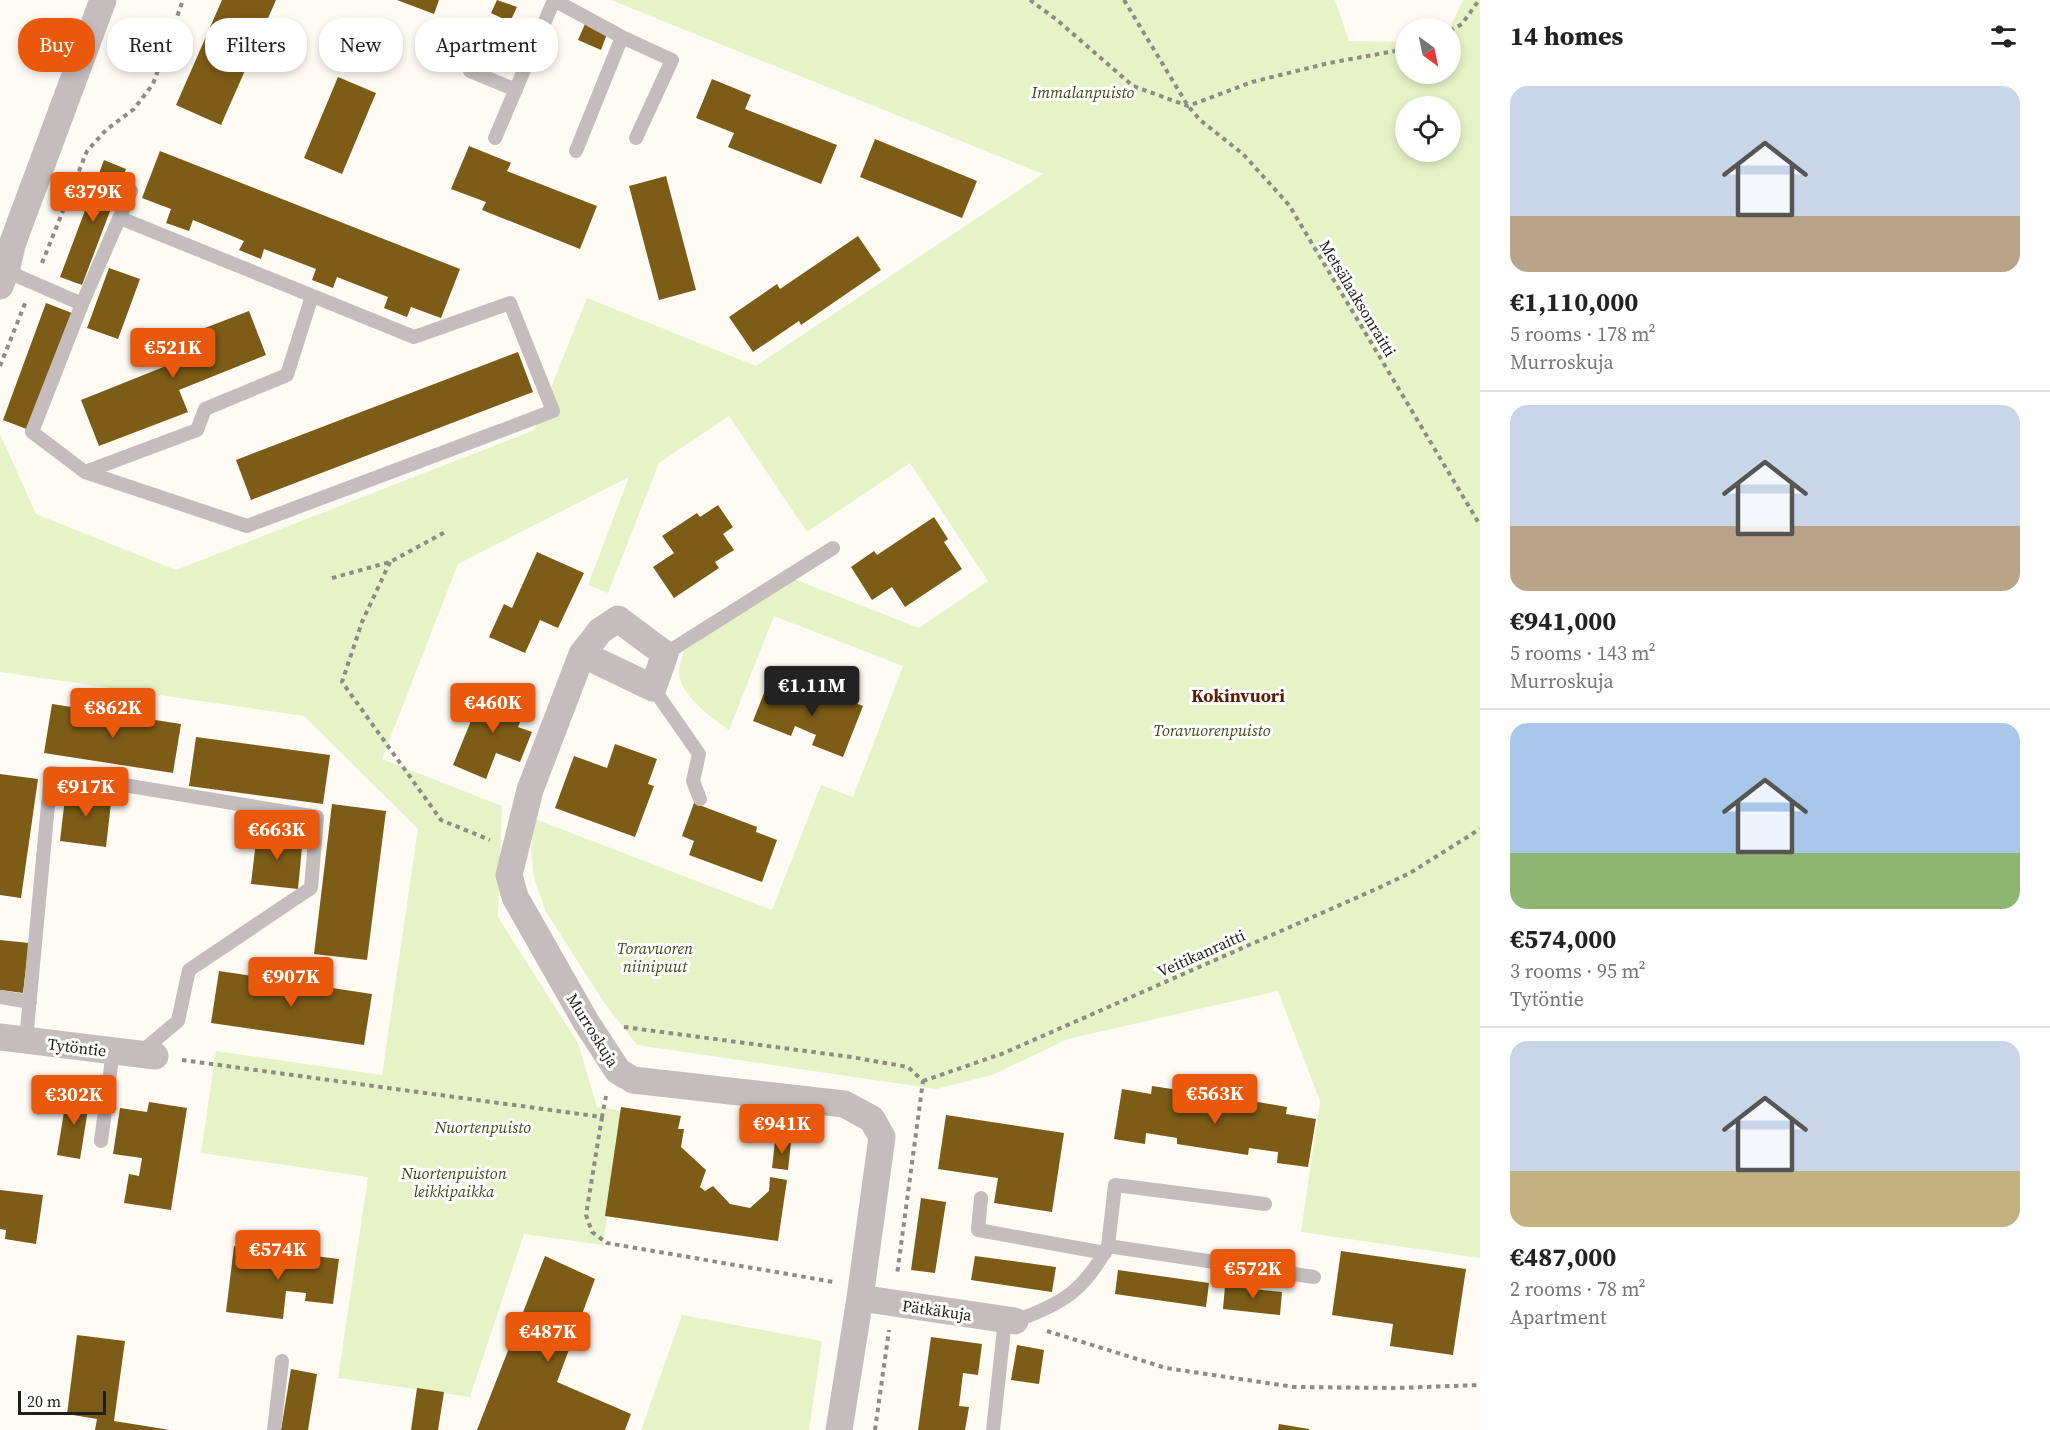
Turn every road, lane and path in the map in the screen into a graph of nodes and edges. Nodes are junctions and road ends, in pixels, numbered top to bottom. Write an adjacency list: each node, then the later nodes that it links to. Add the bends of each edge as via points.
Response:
1 (103, 0): 18 (street)
2 (183, 0): 20 (path, via 153,84 134,108 106,130 87,152)
3 (554, 0): 8 (lane); 11 (lane)
4 (1030, 0): 12 (path, via 1133,86)
5 (1124, 0): 12 (path)
6 (1479, 0): 7 (path)
7 (1461, 25)
8 (622, 37): 14 (lane, via 672,60); 15 (lane)
9 (1395, 51): 12 (path, via 1252,82)
10 (470, 72): 11 (lane)
11 (516, 90): 13 (lane)
12 (1188, 106): 25 (path, Metsälaaksonraitti, via 1243,154 1289,205)
13 (495, 138)
14 (636, 138)
15 (576, 151)
16 (131, 191): 17 (lane)
17 (120, 218): 21 (lane); 22 (lane)
18 (6, 237): 19 (street)
19 (3, 279): 20 (lane)
20 (34, 283): 22 (lane); 23 (path)
21 (312, 296): 24 (lane, via 287,375 205,410 197,430); 24 (lane, via 414,337 510,303 553,411 247,526)
22 (82, 304): 24 (lane, via 32,432)
23 (0, 366)
24 (85, 472)
25 (1480, 525)
26 (447, 531): 28 (path)
27 (833, 548): 31 (lane)
28 (390, 562): 29 (path); 35 (path, via 362,622 342,682 441,820)
29 (332, 578)
30 (582, 654): 31 (street, Murroskuja, via 600,631 618,619); 32 (street); 35 (street, Murroskuja, via 530,790)
31 (665, 654): 32 (street)
32 (653, 688): 33 (lane, via 699,754 693,781)
33 (700, 799)
34 (1480, 829): 42 (path, Veitikanraitti, via 1410,873 1374,890 1004,1053)
35 (515, 850): 38 (street, Murroskuja, via 509,875 515,897)
36 (0, 998): 37 (lane)
37 (30, 1002): 39 (lane); 40 (lane, via 51,773 316,817 311,888 189,970 178,1021)
38 (586, 1022): 41 (street, Murroskuja); 42 (path, via 851,1057 908,1067)
39 (13, 1039): 40 (street, Tytöntie)
40 (136, 1054): 43 (path); 44 (lane)
41 (618, 1071): 43 (path, via 609,1082); 49 (street, Murroskuja, via 633,1080 844,1104 872,1119 882,1137)
42 (923, 1081): 50 (path)
43 (602, 1117): 49 (path, via 586,1215 592,1232 607,1243 832,1281)
44 (101, 1141)
45 (981, 1198): 47 (lane, via 978,1230)
46 (1265, 1204): 47 (lane, via 1115,1185)
47 (1106, 1250): 48 (lane); 51 (lane, via 1077,1291 1048,1309)
48 (1314, 1277)
49 (860, 1298): 50 (street, Pätkäkuja); 55 (street, Murroskuja)
50 (893, 1304): 51 (street, Pätkäkuja); 56 (path)
51 (1010, 1320): 53 (path, via 1166,1368 1294,1387); 57 (lane)
52 (282, 1361): 54 (lane)
53 (1480, 1385)
54 (274, 1430)
55 (839, 1430)
56 (875, 1430)
57 (993, 1430)

